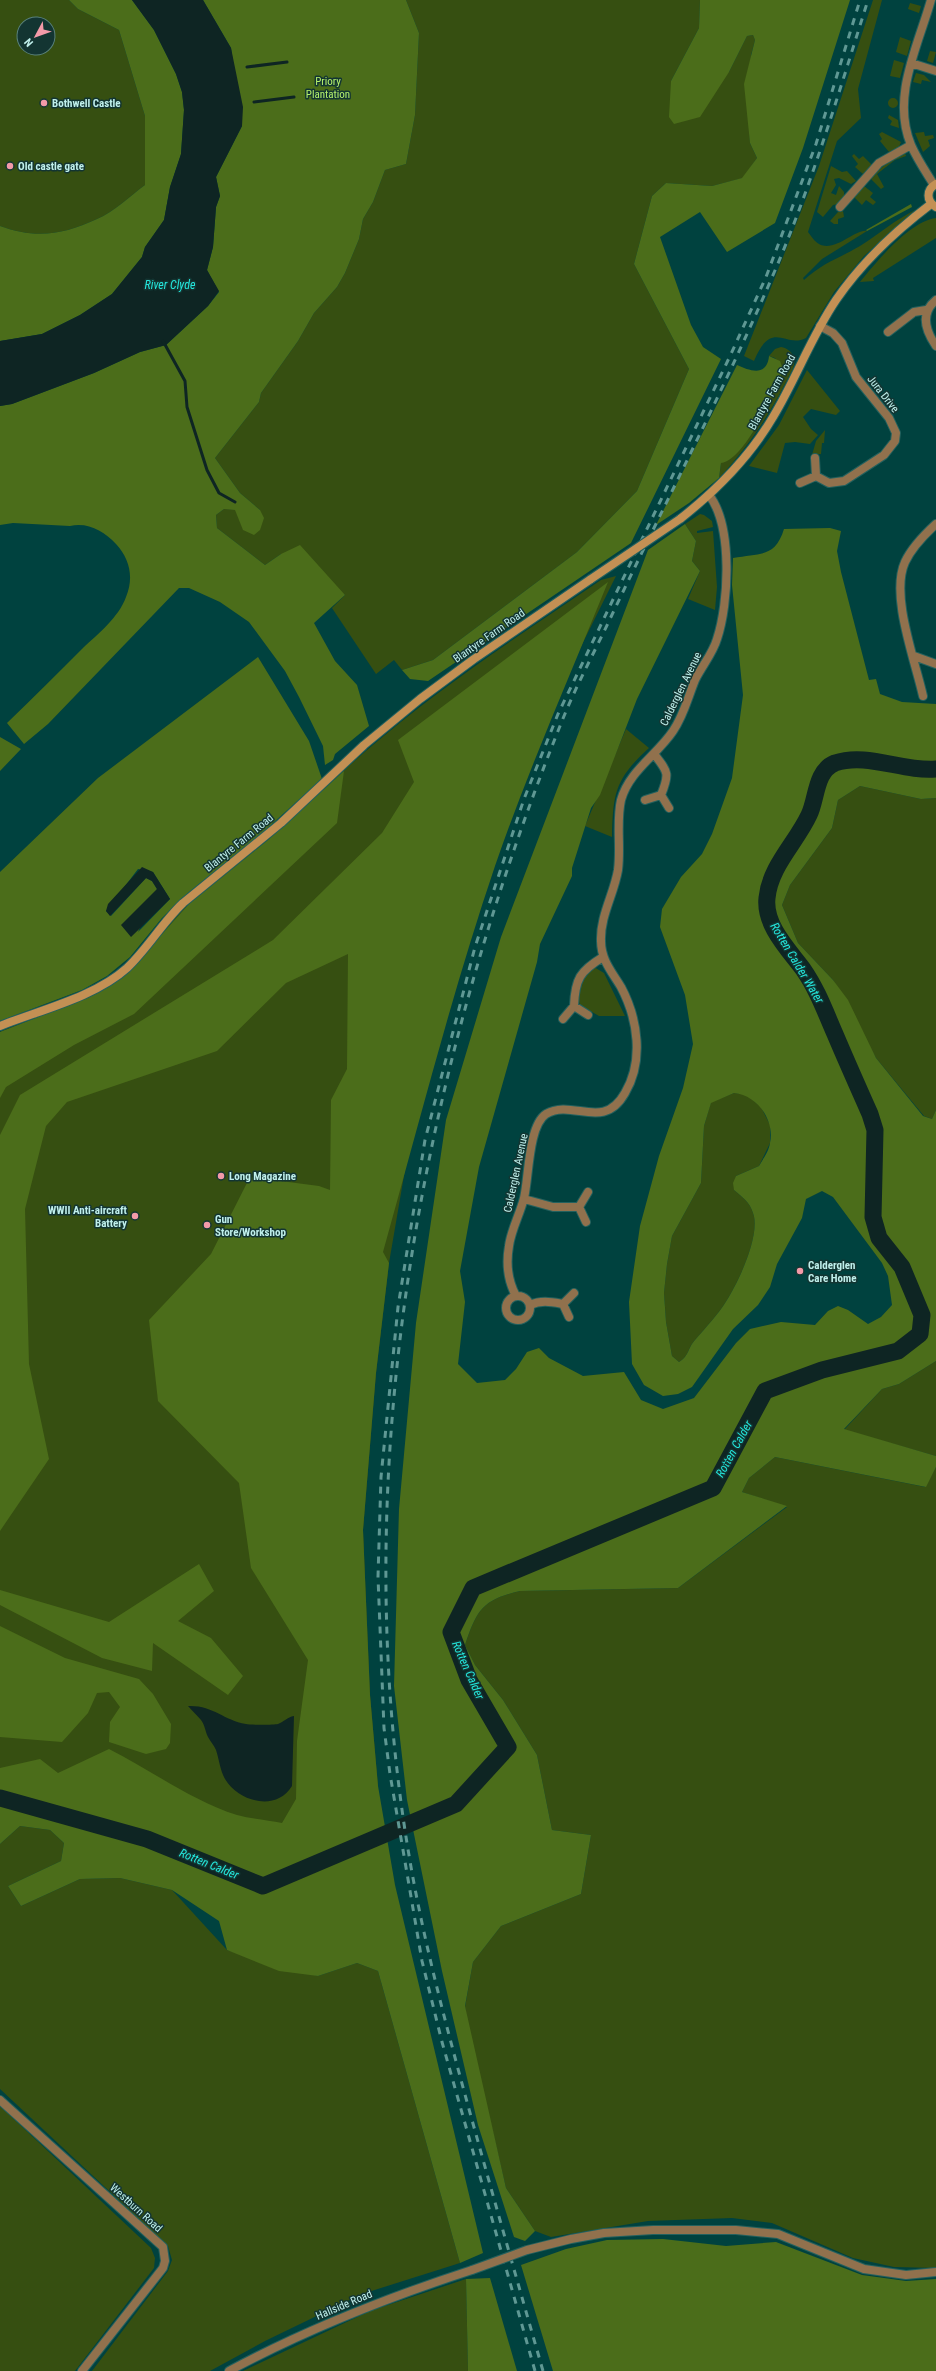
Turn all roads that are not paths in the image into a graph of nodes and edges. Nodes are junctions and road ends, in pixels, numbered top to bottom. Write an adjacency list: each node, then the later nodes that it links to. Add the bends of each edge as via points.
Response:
1 (931, 0): 2 (street)
2 (912, 63): 3 (street); 4 (street, via 905,89 904,108)
3 (936, 71)
4 (912, 145): 5 (street); 7 (street, via 879,163)
5 (935, 185): 6 (main road, via 928,196)
6 (934, 206): 10 (main road, Blantyre Farm Road, via 894,234 869,258 842,292)
7 (840, 207)
8 (936, 300): 9 (street)
9 (926, 310): 11 (street, via 914,312); 12 (street, via 925,322)
10 (820, 326): 14 (street, Jura Drive, via 833,333 842,343 856,377 889,418 896,433 895,441 884,455 844,481 829,483); 16 (main road, Blantyre Farm Road, via 764,431 737,467)
11 (888, 332)
12 (936, 346)
13 (815, 458): 14 (street)
14 (816, 476): 15 (street)
15 (800, 483)
16 (709, 495): 21 (street, Calderglen Avenue, via 719,514 724,543 724,609 717,641 695,680 675,728); 29 (main road, Blantyre Farm Road, bridge, via 680,519 463,666 396,718 286,818 183,903 119,974 88,992)
17 (936, 524): 18 (street, via 911,551 901,573 899,595)
18 (914, 656): 19 (street); 20 (street)
19 (936, 664)
20 (923, 696)
21 (654, 754): 22 (street, via 666,769 668,777); 25 (street, Calderglen Avenue, via 635,773 625,788 621,802 617,873 601,926)
22 (661, 795): 23 (street); 24 (street)
23 (645, 800)
24 (669, 808)
25 (603, 957): 26 (street, via 587,966 578,977); 31 (street, Calderglen Avenue, via 629,1003 635,1024 636,1047 631,1080 617,1106 605,1112 556,1111 545,1115 538,1125 532,1147)
26 (574, 1006): 27 (street); 28 (street)
27 (588, 1015)
28 (563, 1019)
29 (0, 1026)
30 (588, 1192): 32 (street)
31 (524, 1199): 32 (street, via 553,1207); 35 (street, Calderglen Avenue, via 509,1245 510,1280)
32 (578, 1207): 33 (street)
33 (586, 1222)
34 (574, 1293): 36 (street)
35 (516, 1296): 37 (street, via 524,1297); 37 (street, via 510,1300 507,1307 511,1317 519,1320 526,1317)
36 (563, 1304): 37 (street, via 538,1302); 38 (street)
37 (530, 1305)
38 (570, 1317)
39 (0, 2100): 41 (street, Westburn Road, via 163,2247 163,2268)
40 (936, 2272): 42 (street, Hallside Road, bridge, via 906,2275 864,2269 778,2234 736,2230 604,2233 527,2250 396,2295 294,2338)
41 (82, 2371)
42 (229, 2371)

